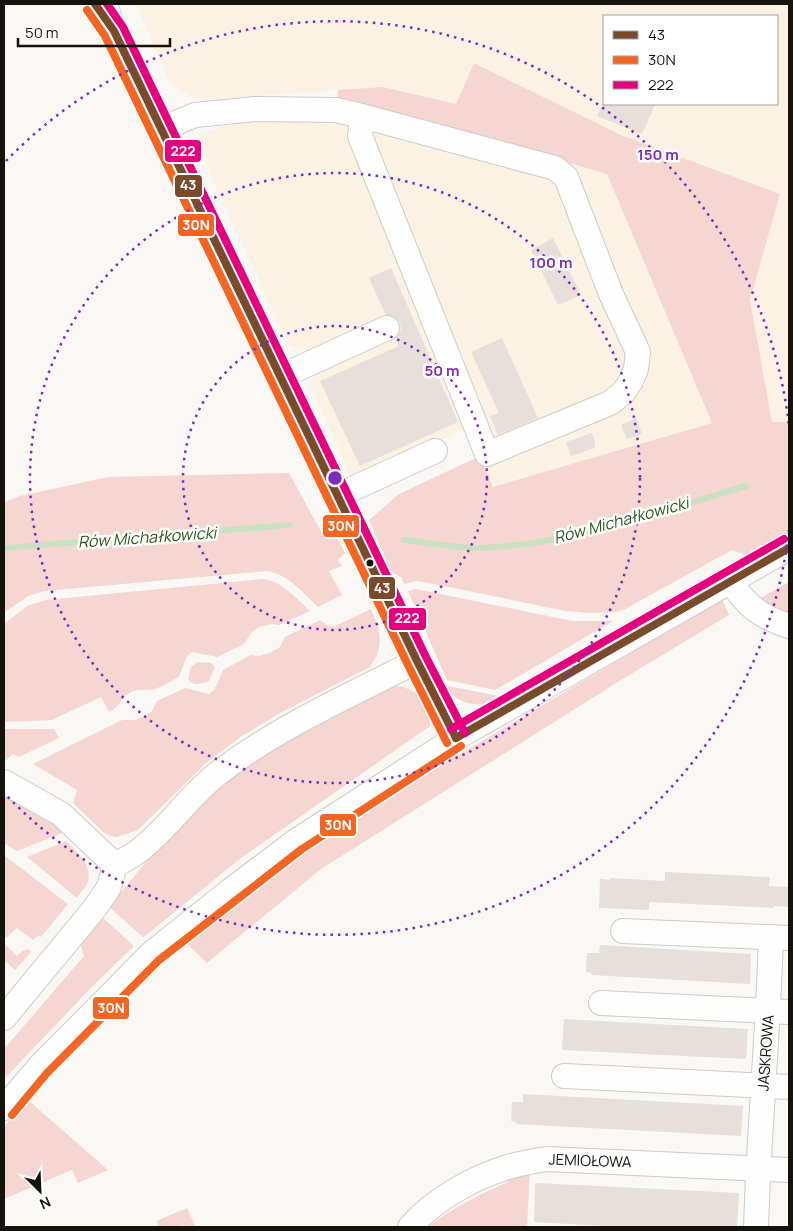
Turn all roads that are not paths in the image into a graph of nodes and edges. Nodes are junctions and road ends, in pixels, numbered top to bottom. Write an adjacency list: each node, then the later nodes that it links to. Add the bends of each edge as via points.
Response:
1 (95, 4): 3 (street)
2 (105, 4): 3 (street)
3 (114, 31): 5 (street)
4 (362, 116): 4 (street, via 360,136 487,454 610,403 623,393 632,381 638,352 610,294 566,177 555,168); 5 (street, via 336,110 256,109 195,115)
5 (161, 129): 7 (street)
6 (387, 328): 7 (street)
7 (280, 377): 9 (street)
8 (435, 451): 9 (street)
9 (337, 496): 13 (street)
10 (789, 548): 11 (street)
11 (730, 581): 12 (street, via 743,600 763,616); 14 (street)
12 (789, 626)
13 (417, 661): 14 (street); 16 (street, via 292,724 256,746 215,776 140,850)
14 (456, 738): 25 (street, via 296,841 152,953 40,1066)
15 (4, 782): 16 (street, via 61,814)
16 (115, 865): 21 (street, via 109,886 95,908)
17 (623, 930): 18 (street)
18 (780, 938): 20 (street, JASKROWA)
19 (601, 1003): 20 (street)
20 (779, 1011): 23 (street, JASKROWA)
21 (4, 1018)
22 (564, 1076): 23 (street)
23 (764, 1086): 24 (street); 26 (street, JASKROWA)
24 (789, 1087)
25 (4, 1108)
26 (758, 1168): 27 (street, JEMIOŁOWA); 28 (street, JEMIOŁOWA, via 546,1159 509,1166 467,1183); 29 (street, JASKROWA)
27 (789, 1170)
28 (410, 1227)
29 (756, 1227)

